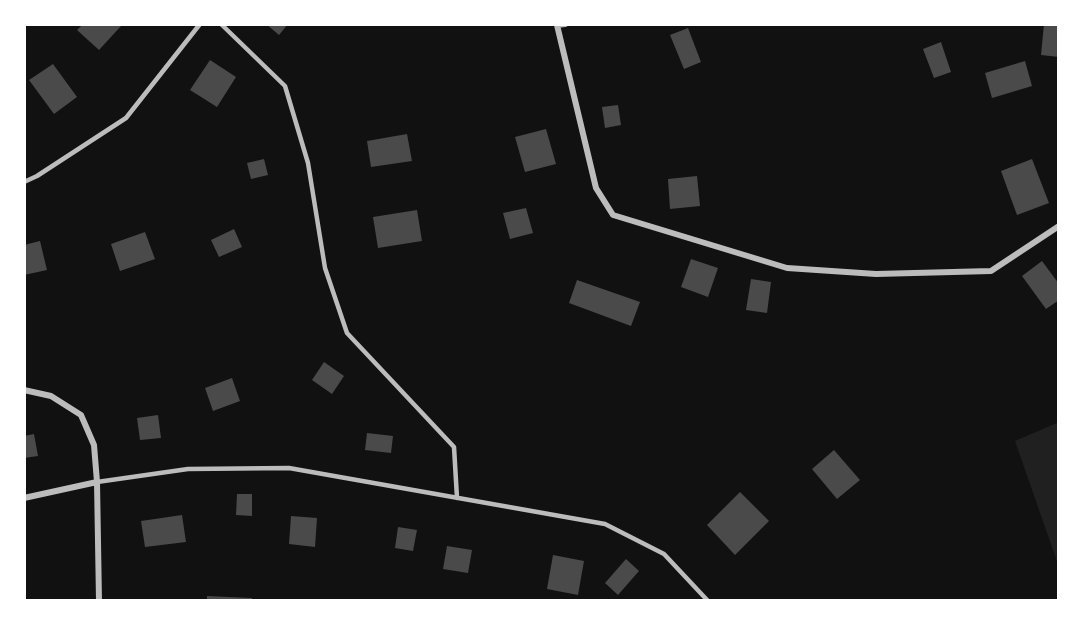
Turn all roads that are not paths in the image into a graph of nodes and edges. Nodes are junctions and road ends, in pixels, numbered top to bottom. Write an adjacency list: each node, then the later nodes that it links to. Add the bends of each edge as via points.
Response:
1 (200, 24): 4 (lane, via 126,118)
2 (221, 24): 9 (lane, via 285,86 308,163 325,268 347,333 454,447)
3 (565, 24): 5 (street, via 557,26 596,188 613,215 787,268 876,274 991,270)
4 (24, 182)
5 (1059, 226)
6 (24, 390): 7 (street, via 51,396 81,415 94,445)
7 (98, 482): 8 (street); 9 (lane, via 188,469 289,468); 10 (street)
8 (24, 498)
9 (457, 498): 11 (lane, via 605,524 664,554)
10 (99, 601)
11 (708, 601)

